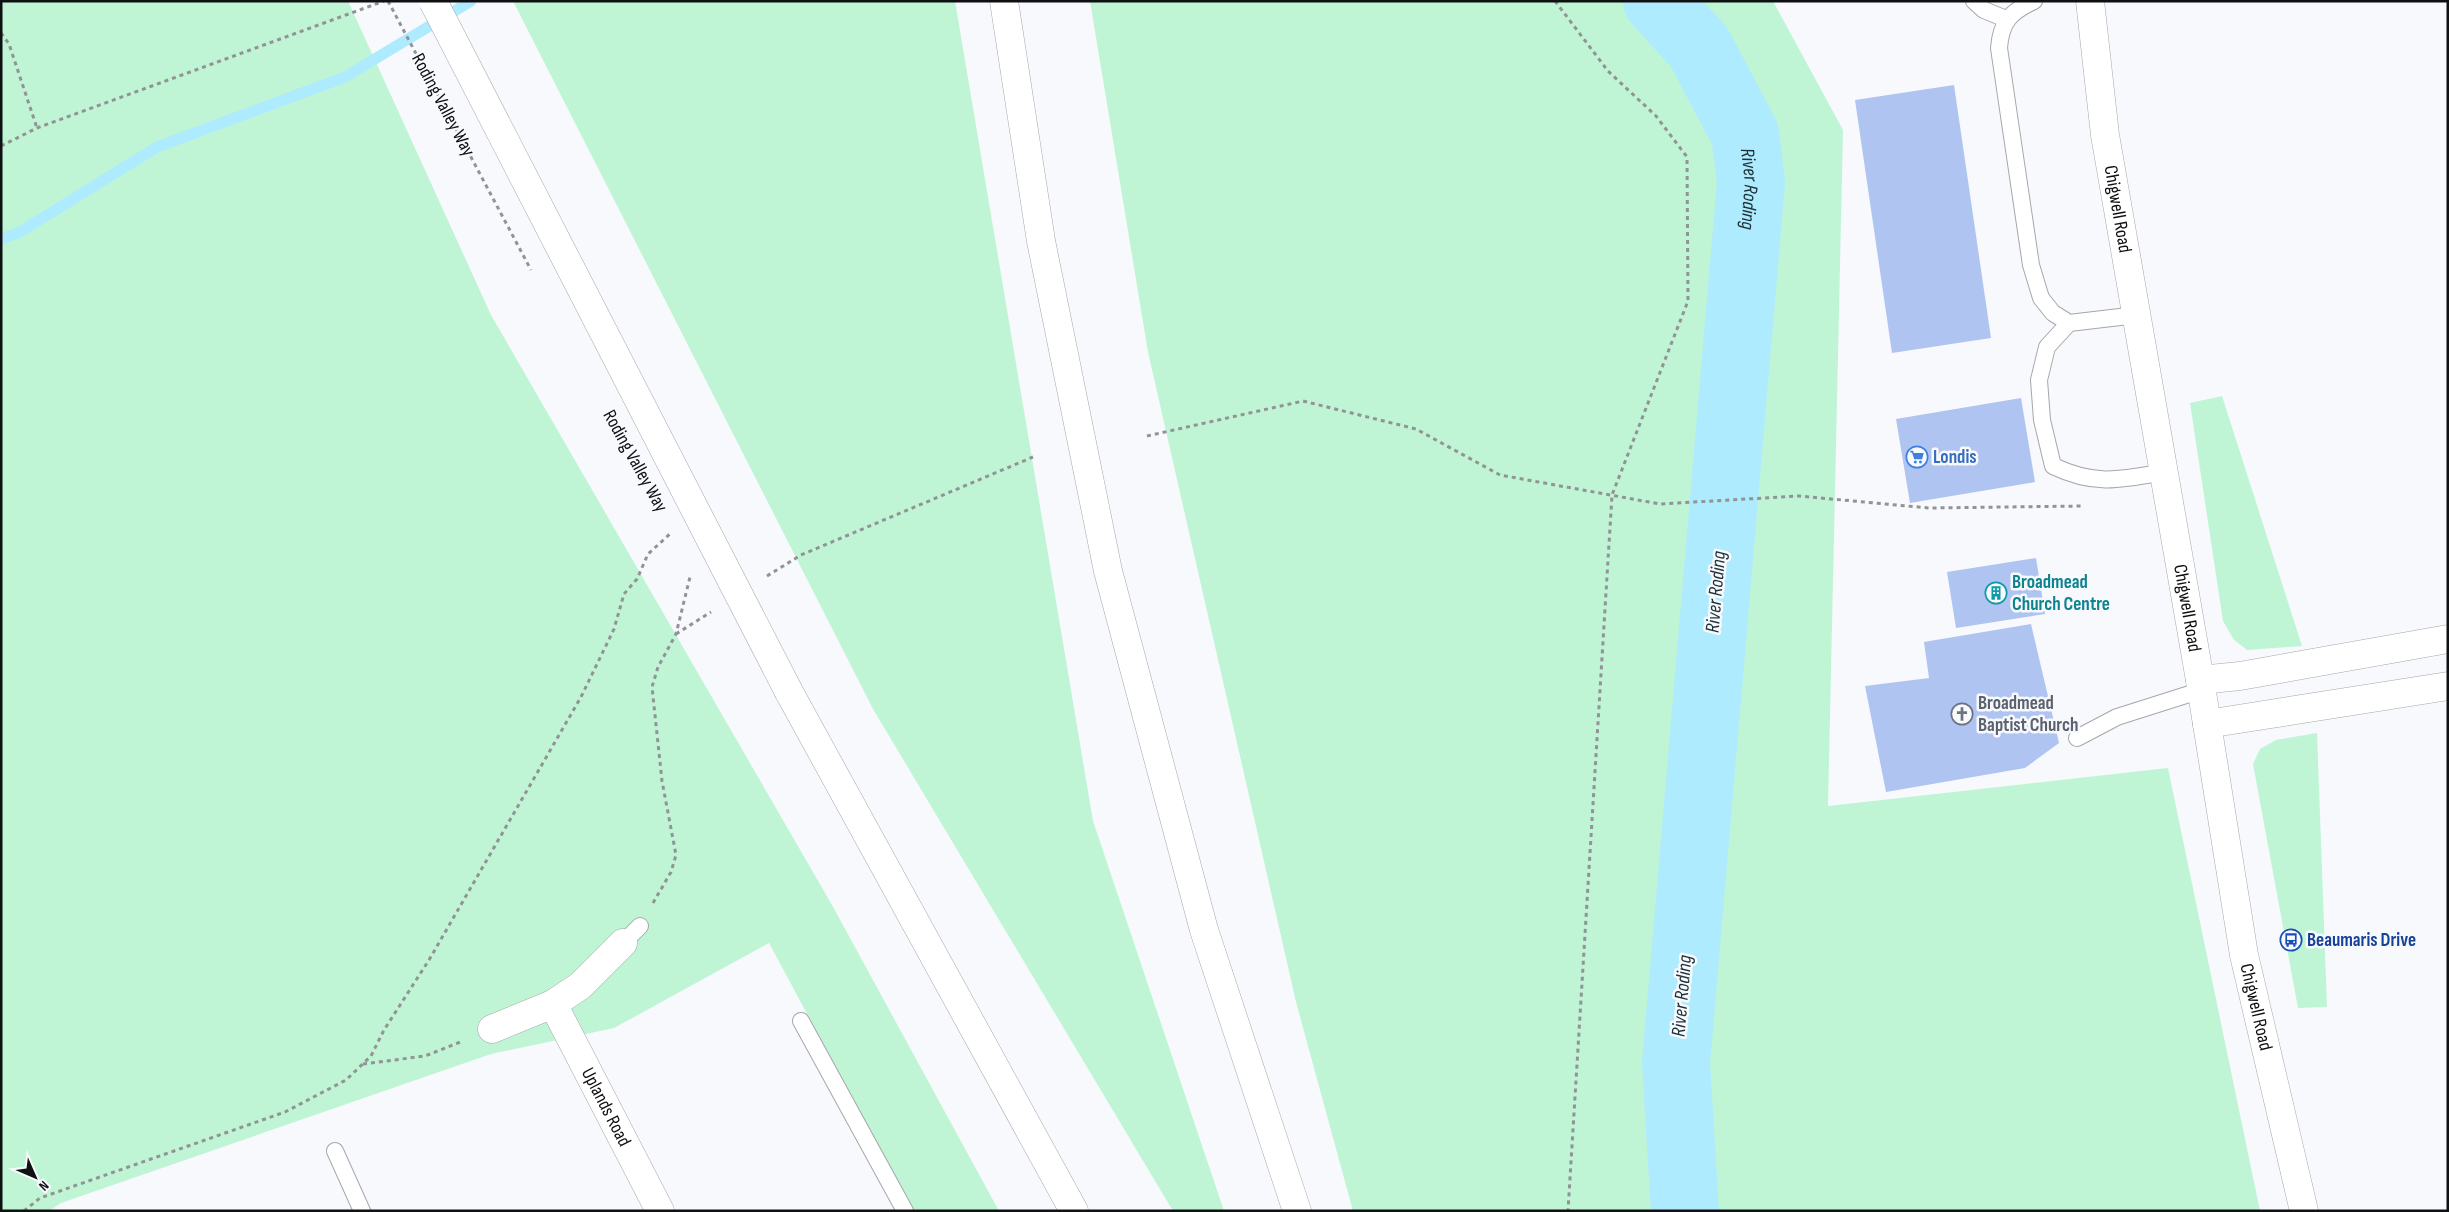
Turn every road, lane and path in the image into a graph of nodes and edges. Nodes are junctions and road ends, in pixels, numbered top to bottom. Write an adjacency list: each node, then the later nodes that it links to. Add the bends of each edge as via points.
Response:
1 (386, 1): 10 (path); 12 (path, Roding Valley Way)
2 (433, 1): 40 (main road, bridge, via 789,692)
3 (1004, 1): 41 (main road, via 1041,241 1108,571 1204,930)
4 (1555, 1): 18 (path, via 1608,71 1656,116 1687,157 1688,301)
5 (1974, 1): 8 (lane, via 1984,10)
6 (2034, 1): 8 (lane)
7 (2090, 1): 13 (main road, Chigwell Road, via 2106,135)
8 (2006, 19): 14 (lane, via 2000,31 1999,48 2031,265 2041,298 2053,313)
9 (1, 33): 10 (path, via 9,44)
10 (37, 128): 11 (path)
11 (1, 146)
12 (534, 275)
13 (2137, 315): 14 (lane); 17 (main road, Chigwell Road)
14 (2069, 323): 17 (lane, via 2047,347 2039,380 2042,420 2053,466 2072,475 2112,481)
15 (1147, 436): 18 (path, via 1303,401 1416,429 1500,475)
16 (1033, 458): 22 (path, via 800,555)
17 (2164, 472): 26 (main road, Chigwell Road)
18 (1612, 495): 19 (path, via 1660,504 1799,496 1929,508); 42 (path)
19 (2088, 506)
20 (677, 538): 34 (path, Roding Valley Way, via 674,531 648,554 637,579 624,594 614,629 581,697 429,960 371,1056)
21 (691, 576): 24 (path)
22 (759, 581)
23 (717, 608): 24 (path)
24 (676, 634): 30 (path, via 658,667 652,688 662,781 676,855 671,872)
25 (2448, 639): 26 (main road)
26 (2201, 685): 28 (main road, Chigwell Road); 29 (lane, via 2116,717)
27 (2448, 686): 28 (main road)
28 (2207, 724): 43 (main road, Chigwell Road, via 2244,955)
29 (2077, 738)
30 (631, 934): 31 (main road, via 580,986)
31 (553, 1004): 33 (main road); 38 (main road, Uplands Road)
32 (801, 1021): 39 (lane)
33 (492, 1029): 34 (path, via 424,1056)
34 (362, 1064): 36 (path, via 346,1080 285,1112 40,1198)
35 (335, 1151): 37 (lane)
36 (24, 1211)
37 (362, 1211)
38 (660, 1211)
39 (905, 1211)
40 (1074, 1211)
41 (1297, 1211)
42 (1568, 1211)
43 (2304, 1211)

